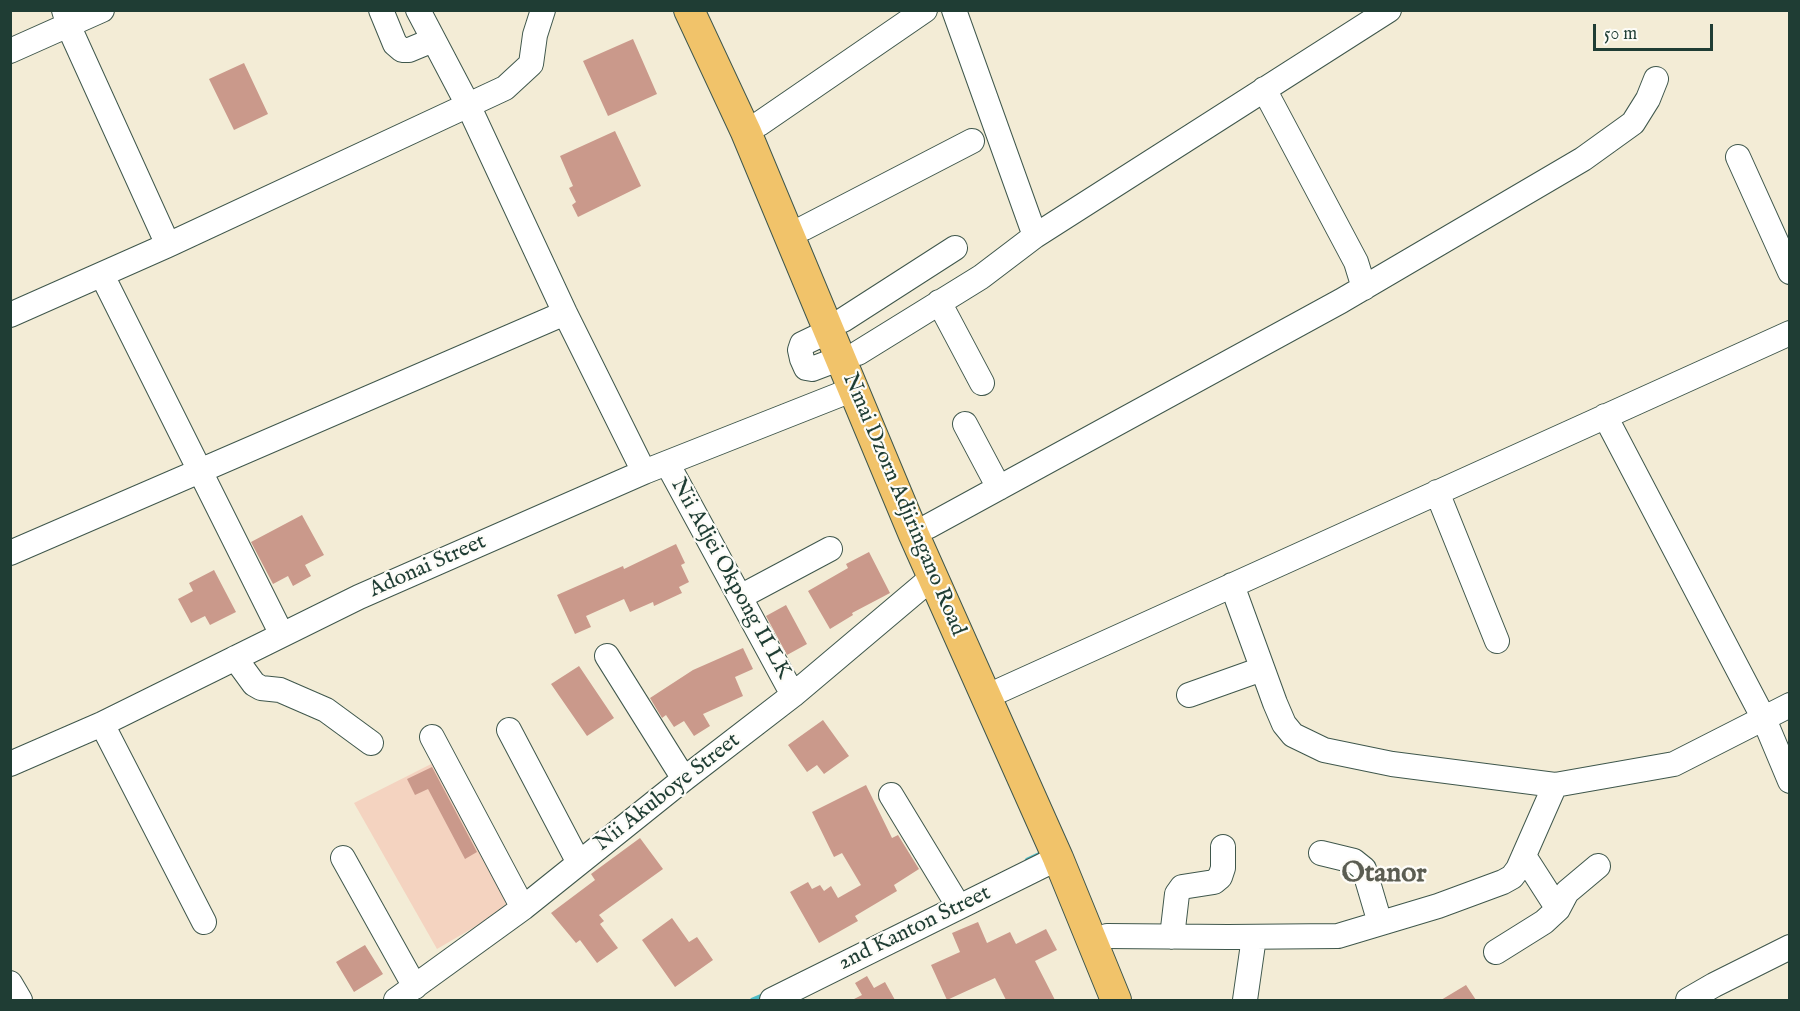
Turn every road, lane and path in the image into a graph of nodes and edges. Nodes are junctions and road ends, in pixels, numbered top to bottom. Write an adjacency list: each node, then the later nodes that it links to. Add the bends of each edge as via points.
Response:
1 (102, 10): 10 (street)
2 (381, 10): 11 (street, via 395,44 402,50)
3 (418, 10): 11 (street, Nii Adjei Okpong II LK)
4 (543, 10): 15 (street, via 531,64 505,88)
5 (689, 10): 29 (main road, Nmai Dzorn Adjiringano Road)
6 (709, 10): 16 (main road, Nmai Dzorn Adjiringano Road)
7 (925, 10): 16 (street)
8 (954, 10): 20 (street)
9 (1389, 10): 14 (street)
10 (66, 19): 12 (street); 21 (street)
11 (434, 40): 15 (street, Nii Adjei Okpong II LK)
12 (10, 51)
13 (1656, 79): 25 (street, via 1633,123 1583,159)
14 (1264, 89): 20 (street); 25 (street, via 1356,262)
15 (469, 107): 21 (street); 27 (street, Nii Adjei Okpong II LK)
16 (759, 124): 19 (main road, Nmai Dzorn Adjiringano Road)
17 (972, 141): 19 (street)
18 (1738, 157): 23 (street)
19 (804, 228): 29 (main road, Nmai Dzorn Adjiringano Road)
20 (1035, 236): 26 (street, via 981,277)
21 (168, 245): 24 (street)
22 (955, 248): 29 (street)
23 (1790, 272)
24 (102, 275): 28 (street); 37 (street)
25 (1364, 288): 39 (street)
26 (939, 302): 31 (street); 32 (street)
27 (565, 313): 36 (street, Nii Adjei Okpong II LK); 37 (street)
28 (10, 315)
29 (836, 325): 31 (main road, Nmai Dzorn Adjiringano Road)
30 (1790, 333): 34 (street)
31 (849, 356): 33 (main road, Nmai Dzorn Adjiringano Road); 38 (main road, Nmai Dzorn Adjiringano Road)
32 (982, 383)
33 (854, 389): 36 (street, Adonai Street); 38 (main road, Nmai Dzorn Adjiringano Road)
34 (1605, 416): 40 (street); 56 (street)
35 (965, 424): 39 (street)
36 (655, 468): 46 (street, Nii Adjei Okpong II LK); 47 (street, Adonai Street, via 359,597)
37 (201, 471): 43 (street); 47 (street)
38 (904, 484): 41 (main road, Nmai Dzorn Adjiringano Road); 44 (main road, Nmai Dzorn Adjiringano Road)
39 (999, 488): 41 (street)
40 (1437, 492): 45 (street); 48 (street)
41 (929, 526): 52 (main road, Nmai Dzorn Adjiringano Road)
42 (830, 549): 46 (street)
43 (10, 553)
44 (933, 576): 53 (street, Nii Akuboye Street); 70 (main road, Nmai Dzorn Adjiringano Road)
45 (1232, 585): 51 (street); 52 (street)
46 (740, 597): 53 (street, Nii Adjei Okpong II LK)
47 (282, 635): 50 (street, Adonai Street)
48 (1497, 641)
49 (607, 656): 62 (street)
50 (235, 658): 57 (street, Adonai Street); 60 (street, via 254,684 280,690 326,710)
51 (1262, 669): 54 (street); 64 (street, via 1289,730 1324,750 1392,764)
52 (1001, 690): 78 (main road, Nmai Dzorn Adjiringano Road)
53 (794, 695): 62 (street, Nii Akuboye Street)
54 (1189, 695)
55 (1790, 705): 56 (street)
56 (1764, 719): 63 (street); 64 (street, via 1674,764)
57 (102, 724): 61 (street, Adonai Street); 76 (street)
58 (509, 730): 71 (street)
59 (432, 737): 74 (street)
60 (371, 743)
61 (10, 764)
62 (684, 779): 71 (street, Nii Akuboye Street)
63 (1790, 781)
64 (1555, 785): 68 (street)
65 (891, 795): 73 (street)
66 (1224, 847): 79 (street, via 1220,877 1214,882 1182,887 1177,894)
67 (1320, 853): 77 (street, via 1354,861 1364,868)
68 (1524, 856): 75 (street); 77 (street, via 1512,877 1503,882)
69 (343, 858): 83 (street)
70 (1058, 858): 73 (street, 2nd Kanton Street); 85 (main road, Nmai Dzorn Adjiringano Road)
71 (579, 863): 74 (street, Nii Akuboye Street)
72 (1599, 866): 75 (street, via 1567,892)
73 (959, 907): 84 (street, 2nd Kanton Street)
74 (523, 908): 83 (street, Nii Akuboye Street)
75 (1558, 909): 82 (street)
76 (204, 922)
77 (1380, 923): 80 (street, via 1338,936)
78 (1107, 936): 79 (street); 86 (main road, Nmai Dzorn Adjiringano Road)
79 (1172, 937): 80 (street)
80 (1254, 937): 87 (street)
81 (1790, 947): 88 (street)
82 (1496, 952)
83 (405, 994)
84 (771, 1000)
85 (1116, 1000)
86 (1135, 1000)
87 (1245, 1000)
88 (1688, 1000)

